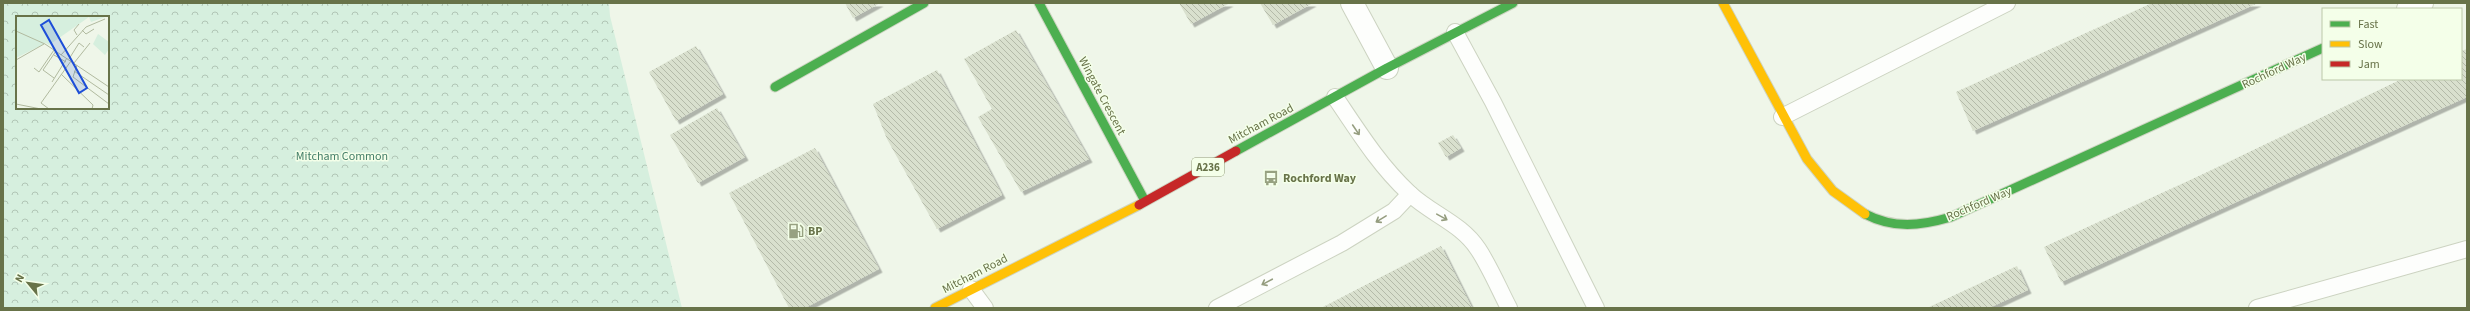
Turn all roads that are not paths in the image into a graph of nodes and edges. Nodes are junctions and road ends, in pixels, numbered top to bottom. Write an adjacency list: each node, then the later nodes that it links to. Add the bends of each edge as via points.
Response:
1 (924, 3): 12 (street)
2 (1039, 3): 16 (street, Wingate Crescent)
3 (1352, 3): 11 (street)
4 (1513, 3): 9 (street, Mitcham Road / A236)
5 (1723, 3): 14 (street, Rochford Way)
6 (2007, 3): 14 (lane)
7 (2422, 3): 8 (street)
8 (2410, 8)
9 (1455, 32): 11 (street, Mitcham Road / A236); 23 (lane)
10 (2322, 48): 14 (street, Rochford Way, via 2000,196 1928,224 1908,226 1880,221 1839,196 1821,179)
11 (1388, 68): 13 (street, Mitcham Road / A236)
12 (775, 87)
13 (1335, 97): 15 (lane, one-way to 15, via 1372,152); 16 (street, Mitcham Road / A236)
14 (1782, 117)
15 (1410, 194): 21 (lane, one-way to 21, via 1394,211 1342,243); 22 (lane, one-way to 22, via 1455,224 1477,248)
16 (1145, 201): 18 (street, Mitcham Road / A236)
17 (2467, 249): 24 (lane)
18 (971, 290): 19 (street, Mitcham Road / A236); 20 (lane)
19 (935, 308)
20 (985, 308)
21 (1217, 308)
22 (1509, 308)
23 (1596, 308)
24 (2258, 308)

